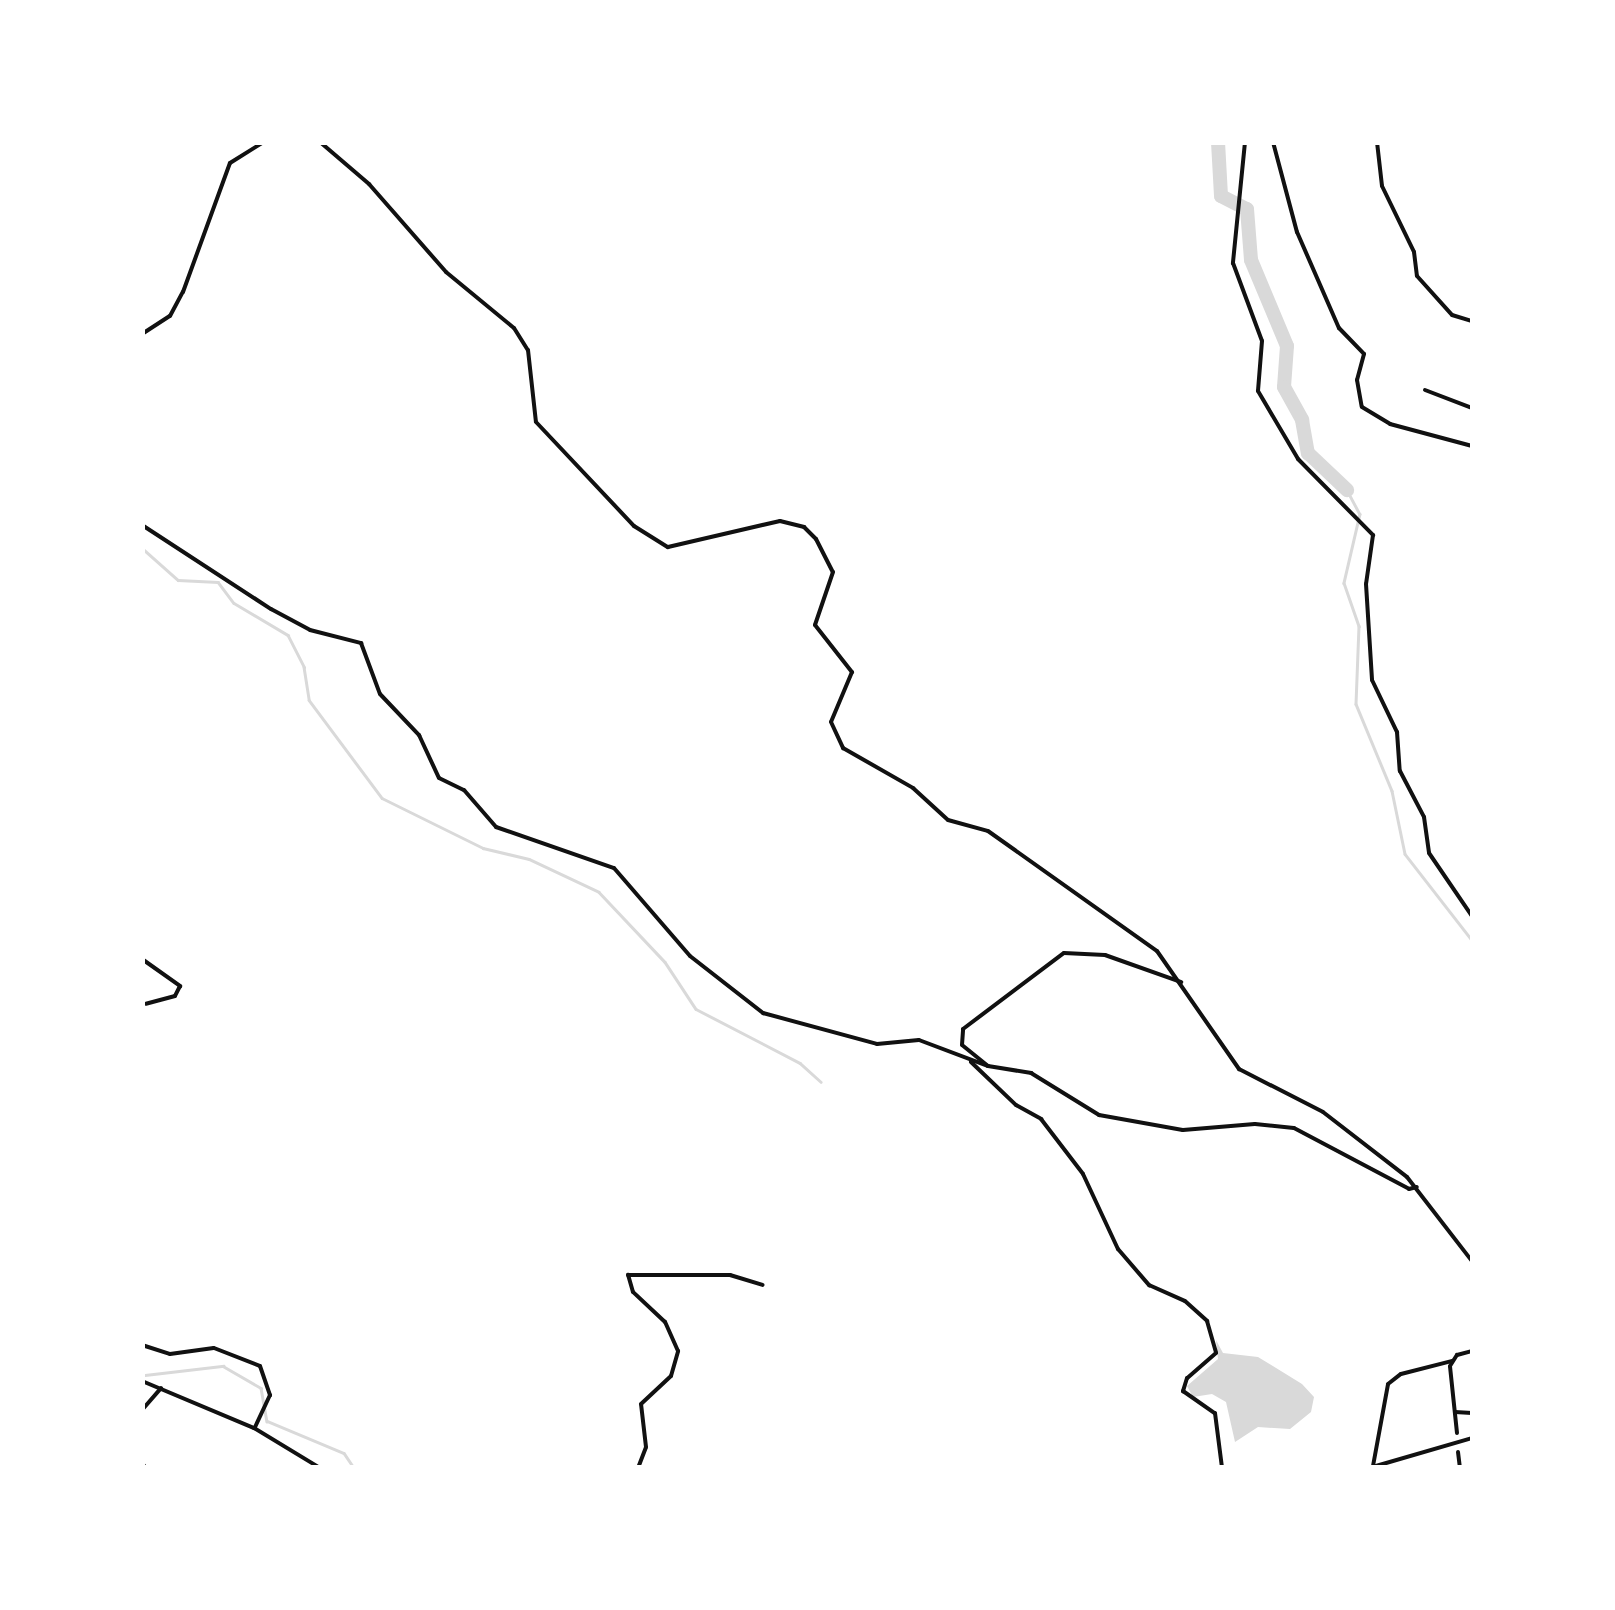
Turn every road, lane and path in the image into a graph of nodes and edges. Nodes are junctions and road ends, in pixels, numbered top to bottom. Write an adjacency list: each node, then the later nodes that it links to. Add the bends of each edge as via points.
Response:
1 (263, 142): 7 (street, via 230,163 183,292 170,316)
2 (320, 142): 14 (street, via 369,184 446,272 514,328 528,350 536,422 634,526 668,547 780,521 804,527 816,539 833,572 815,626 852,672 831,722 843,748 914,788 948,820 988,831 1157,950)
3 (1245, 142): 12 (street, via 1232,263 1262,341 1258,391 1298,459 1373,535 1366,584 1372,680 1397,732 1400,770 1424,818 1429,854)
4 (1272, 142): 10 (street, via 1278,179 1339,328 1364,354 1356,380 1362,407 1390,424)
5 (1378, 142): 6 (street, via 1382,186 1414,252 1416,276 1452,315)
6 (1472, 321)
7 (142, 334)
8 (1425, 390): 9 (street)
9 (1472, 408)
10 (1472, 446)
11 (142, 525): 16 (street, via 270,609 310,630 361,644 380,694 419,735 438,778 464,790 496,827 614,868 690,956 763,1013 877,1044 918,1040)
12 (1472, 916)
13 (142, 959): 15 (street, via 180,986 175,996)
14 (1184, 983): 17 (street, via 1105,955 1064,952 963,1029 962,1045); 18 (street, via 1239,1069 1323,1112)
15 (144, 1004)
16 (967, 1059): 17 (street); 36 (street, via 1016,1106 1041,1120 1083,1174 1118,1249 1149,1285 1186,1301 1207,1322 1216,1354 1187,1378 1183,1391 1215,1414)
17 (988, 1066): 18 (street, via 1042,1077 1100,1115 1133,1116 1162,1128 1294,1128)
18 (1416, 1187): 19 (street)
19 (1472, 1260)
20 (762, 1285): 35 (street, via 730,1275 628,1275 633,1292 666,1322 678,1352 671,1376 641,1404 646,1447)
21 (142, 1345): 29 (street, via 170,1354 214,1348 260,1366 270,1382)
22 (1472, 1351): 23 (street)
23 (1452, 1360): 27 (street); 33 (street, via 1388,1384)
24 (142, 1381): 25 (street)
25 (161, 1388): 26 (street); 29 (street)
26 (142, 1410)
27 (1456, 1412): 28 (street); 30 (street)
28 (1472, 1413)
29 (254, 1428): 34 (street)
30 (1457, 1433)
31 (1472, 1438): 33 (street)
32 (1458, 1452): 37 (street)
33 (1371, 1467)
34 (320, 1468)
35 (638, 1468)
36 (1222, 1468)
37 (1460, 1468)

